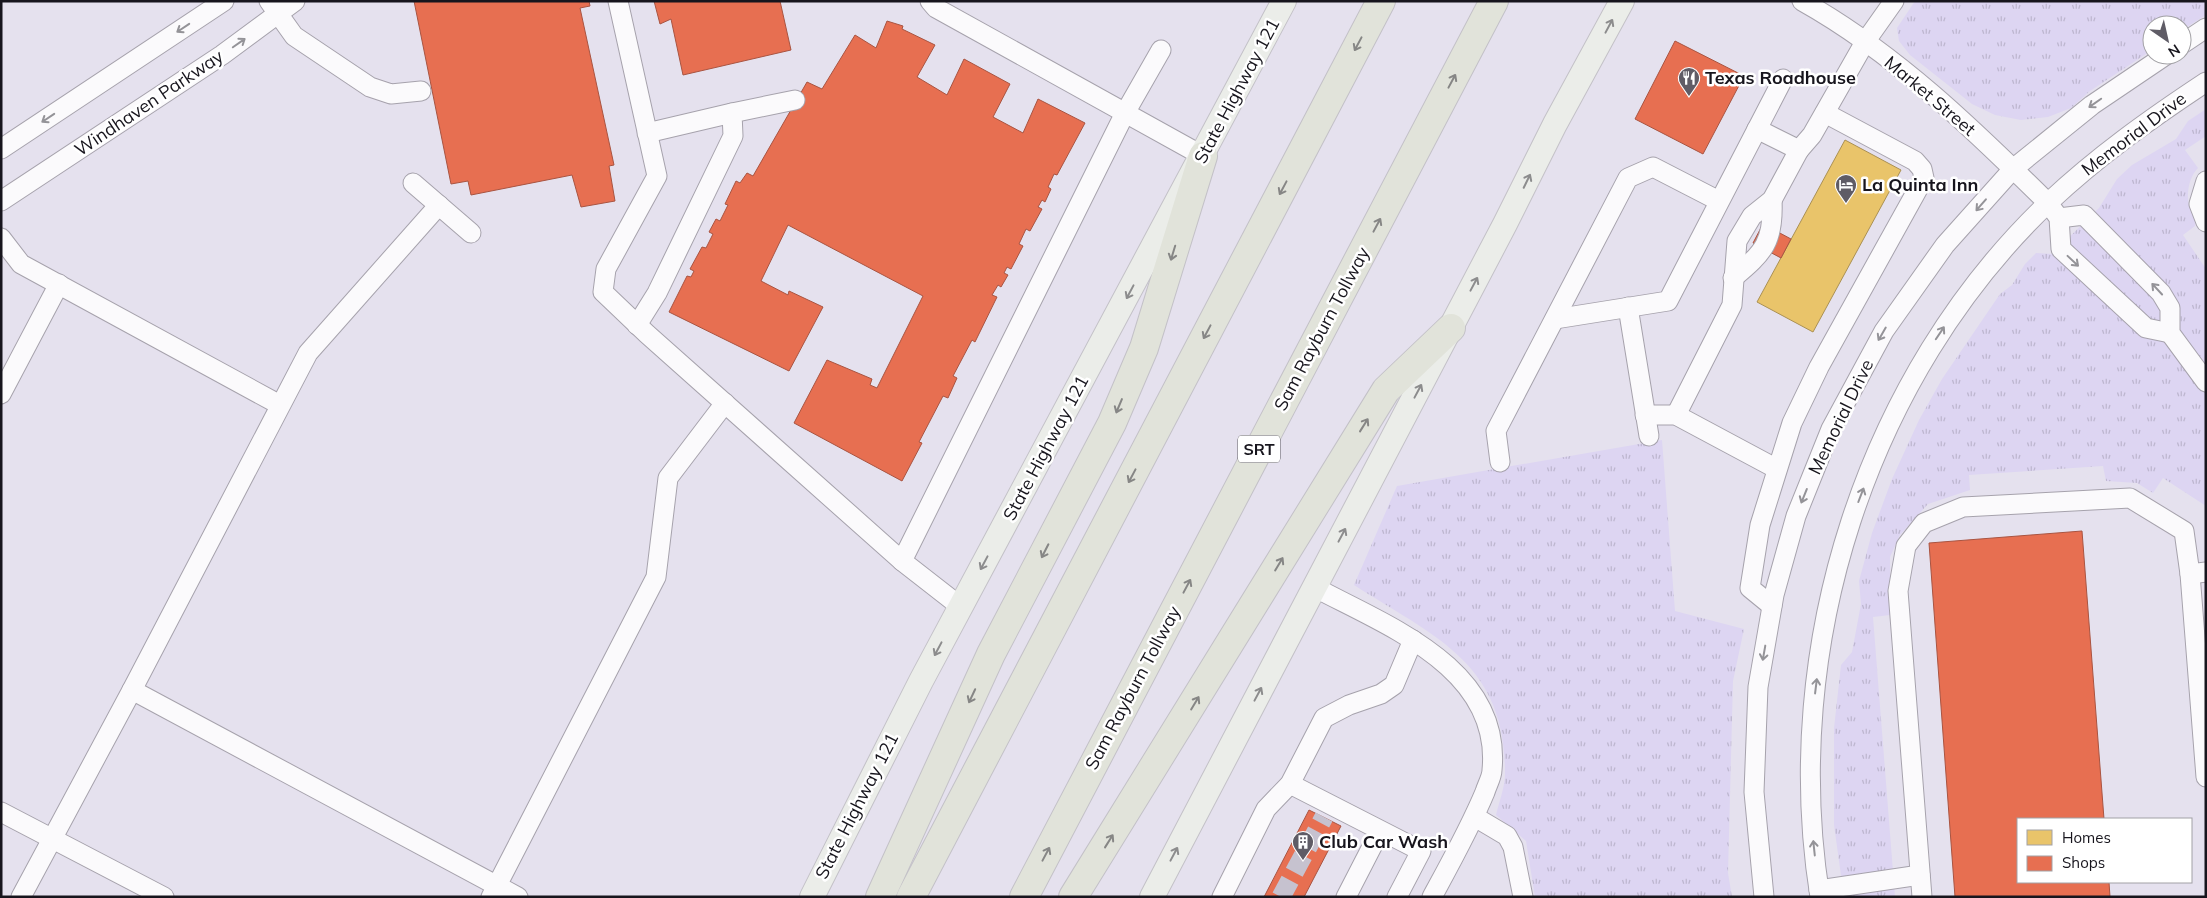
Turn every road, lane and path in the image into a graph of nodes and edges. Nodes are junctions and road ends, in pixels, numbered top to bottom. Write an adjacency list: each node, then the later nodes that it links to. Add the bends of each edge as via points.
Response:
1 (224, 1): 26 (street, one-way to 26)
2 (295, 1): 11 (street, Windhaven Parkway)
3 (618, 1): 25 (street)
4 (930, 1): 22 (street, via 936,8)
5 (1284, 1): 28 (main road, State Highway 121)
6 (1381, 1): 77 (highway, one-way to 77)
7 (1494, 1): 78 (highway, Sam Rayburn Tollway / SRT, one-way to 7)
8 (1622, 1): 45 (main road, one-way to 8)
9 (1802, 1): 14 (street, Market Street, via 1835,19)
10 (1894, 1): 14 (street)
11 (273, 8): 19 (street, via 294,36 370,87 391,94); 33 (street, Windhaven Parkway, one-way to 11)
12 (2206, 28): 13 (street)
13 (2192, 37)
14 (1865, 42): 23 (street); 29 (street, Market Street, via 1921,84)
15 (1161, 50): 22 (street)
16 (2151, 65): 29 (street, Memorial Drive, one-way to 29, via 2092,105)
17 (1782, 79): 24 (street)
18 (2206, 82): 36 (street, Memorial Drive, via 2130,133)
19 (421, 91)
20 (795, 100): 21 (street)
21 (732, 113): 25 (street); 44 (street, via 734,136 657,294)
22 (1125, 113): 28 (street); 56 (street)
23 (1825, 113): 27 (street); 55 (street, via 1916,161 1924,178 1819,367 1792,423)
24 (1757, 129): 27 (street); 34 (street)
25 (647, 133): 44 (street, via 657,176 606,269 603,292)
26 (1, 149)
27 (1799, 150): 32 (street)
28 (1203, 156): 59 (main road, State Highway 121, one-way to 59); 76 (highway, one-way to 76, via 1144,348 1112,422 992,654)
29 (2013, 168): 36 (street, Market Street); 60 (street, Memorial Drive, one-way to 60, via 1946,246 1884,331 1827,438 1796,516)
30 (2206, 181): 37 (street, via 2199,204)
31 (413, 183): 35 (street)
32 (1772, 200): 40 (street, via 1752,216 1738,241); 40 (street, via 1773,226 1760,255)
33 (1, 201)
34 (1719, 201): 42 (street, via 1668,301); 43 (street, via 1653,167 1628,178)
35 (439, 205): 38 (street); 50 (street, via 308,354)
36 (2053, 210): 46 (street, one-way to 46, via 2061,249 2146,328); 46 (street, one-way to 36, via 2170,308 2161,293 2084,215); 71 (street, Memorial Drive, one-way to 36, via 1811,818 1811,726 1819,657 1849,525 1903,398 1938,334 1994,263)
37 (2206, 222)
38 (471, 234)
39 (1, 238): 41 (street, via 21,264)
40 (1734, 278): 52 (street, via 1732,305)
41 (59, 284): 48 (street); 50 (street)
42 (1628, 307): 43 (street); 51 (street)
43 (1555, 319): 54 (street, via 1496,430)
44 (638, 325): 49 (street)
45 (1451, 328): 58 (main road, one-way to 45); 79 (highway, one-way to 45, via 1386,390)
46 (2170, 333): 47 (street)
47 (2206, 382)
48 (1, 394)
49 (725, 403): 56 (street); 70 (street, via 668,478 656,577)
50 (280, 404): 62 (street)
51 (1645, 415): 52 (street); 53 (street)
52 (1676, 415): 55 (street)
53 (1649, 436)
54 (1500, 462)
55 (1777, 469): 60 (street, via 1760,525 1750,588)
56 (902, 561): 59 (street)
57 (2198, 573): 63 (street); 69 (street, via 2184,532 2130,498 1963,507 1924,524 1906,546 1898,591)
58 (1314, 587): 61 (street); 80 (main road, one-way to 58)
59 (961, 606): 75 (main road, State Highway 121, one-way to 75)
60 (1772, 606): 86 (street, Memorial Drive, one-way to 86, via 1758,686 1754,792)
61 (1413, 640): 64 (street, via 1394,685 1381,694 1324,718); 66 (street, via 1456,671 1480,704 1490,735 1493,771)
62 (132, 690): 68 (street); 70 (street)
63 (2206, 777)
64 (1290, 784): 67 (street, via 1327,811); 81 (street, via 1266,809)
65 (1, 812): 68 (street)
66 (1475, 817): 84 (street); 85 (street, via 1506,836 1513,847)
67 (1380, 830): 82 (street); 83 (street, via 1421,851)
68 (52, 838): 72 (street); 73 (street)
69 (1920, 875): 71 (street); 87 (street)
70 (494, 891): 74 (street)
71 (1820, 893)
72 (21, 897)
73 (164, 897)
74 (518, 897)
75 (812, 897)
76 (880, 897)
77 (911, 897)
78 (1024, 897)
79 (1073, 897)
80 (1152, 897)
81 (1222, 897)
82 (1346, 897)
83 (1397, 897)
84 (1432, 897)
85 (1523, 897)
86 (1764, 897)
87 (1922, 897)

